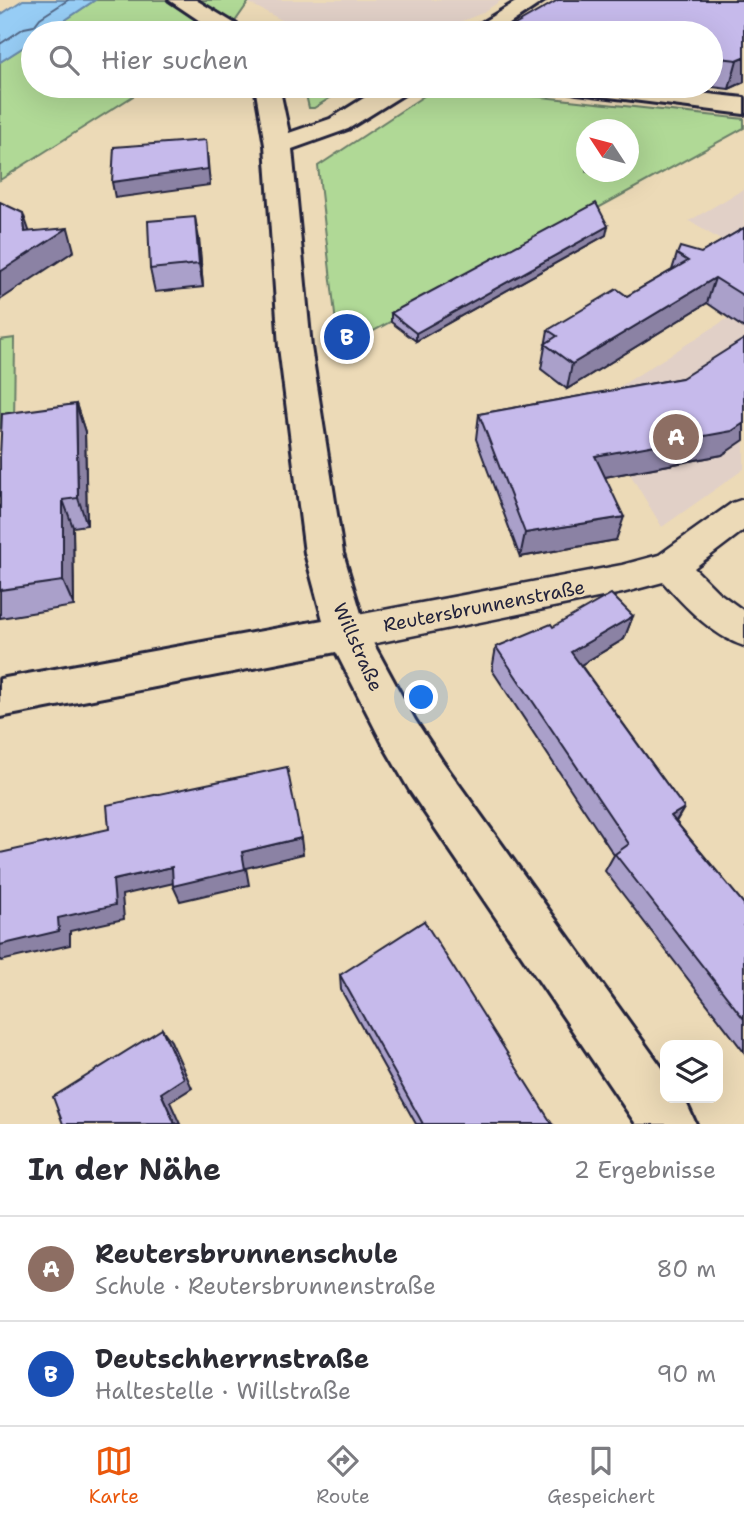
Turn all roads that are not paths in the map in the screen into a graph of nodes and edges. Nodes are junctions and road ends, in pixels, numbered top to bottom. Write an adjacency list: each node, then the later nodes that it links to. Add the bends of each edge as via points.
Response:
1 (180, 0): 3 (street)
2 (534, 0): 4 (street)
3 (218, 21)
4 (500, 21)
5 (269, 98): 9 (street, Willstraße)
6 (381, 98): 9 (street, via 339,124)
7 (677, 98): 8 (street)
8 (744, 106)
9 (278, 145): 13 (street, Willstraße, via 295,347 317,516 331,585)
10 (744, 512): 11 (street, Reutersbrunnenstraße)
11 (670, 566): 12 (street, via 705,603); 13 (street, Reutersbrunnenstraße)
12 (744, 631)
13 (347, 633): 14 (street, Reutersbrunnenstraße); 15 (street, Willstraße, via 426,776)
14 (0, 698)
15 (669, 1124)

